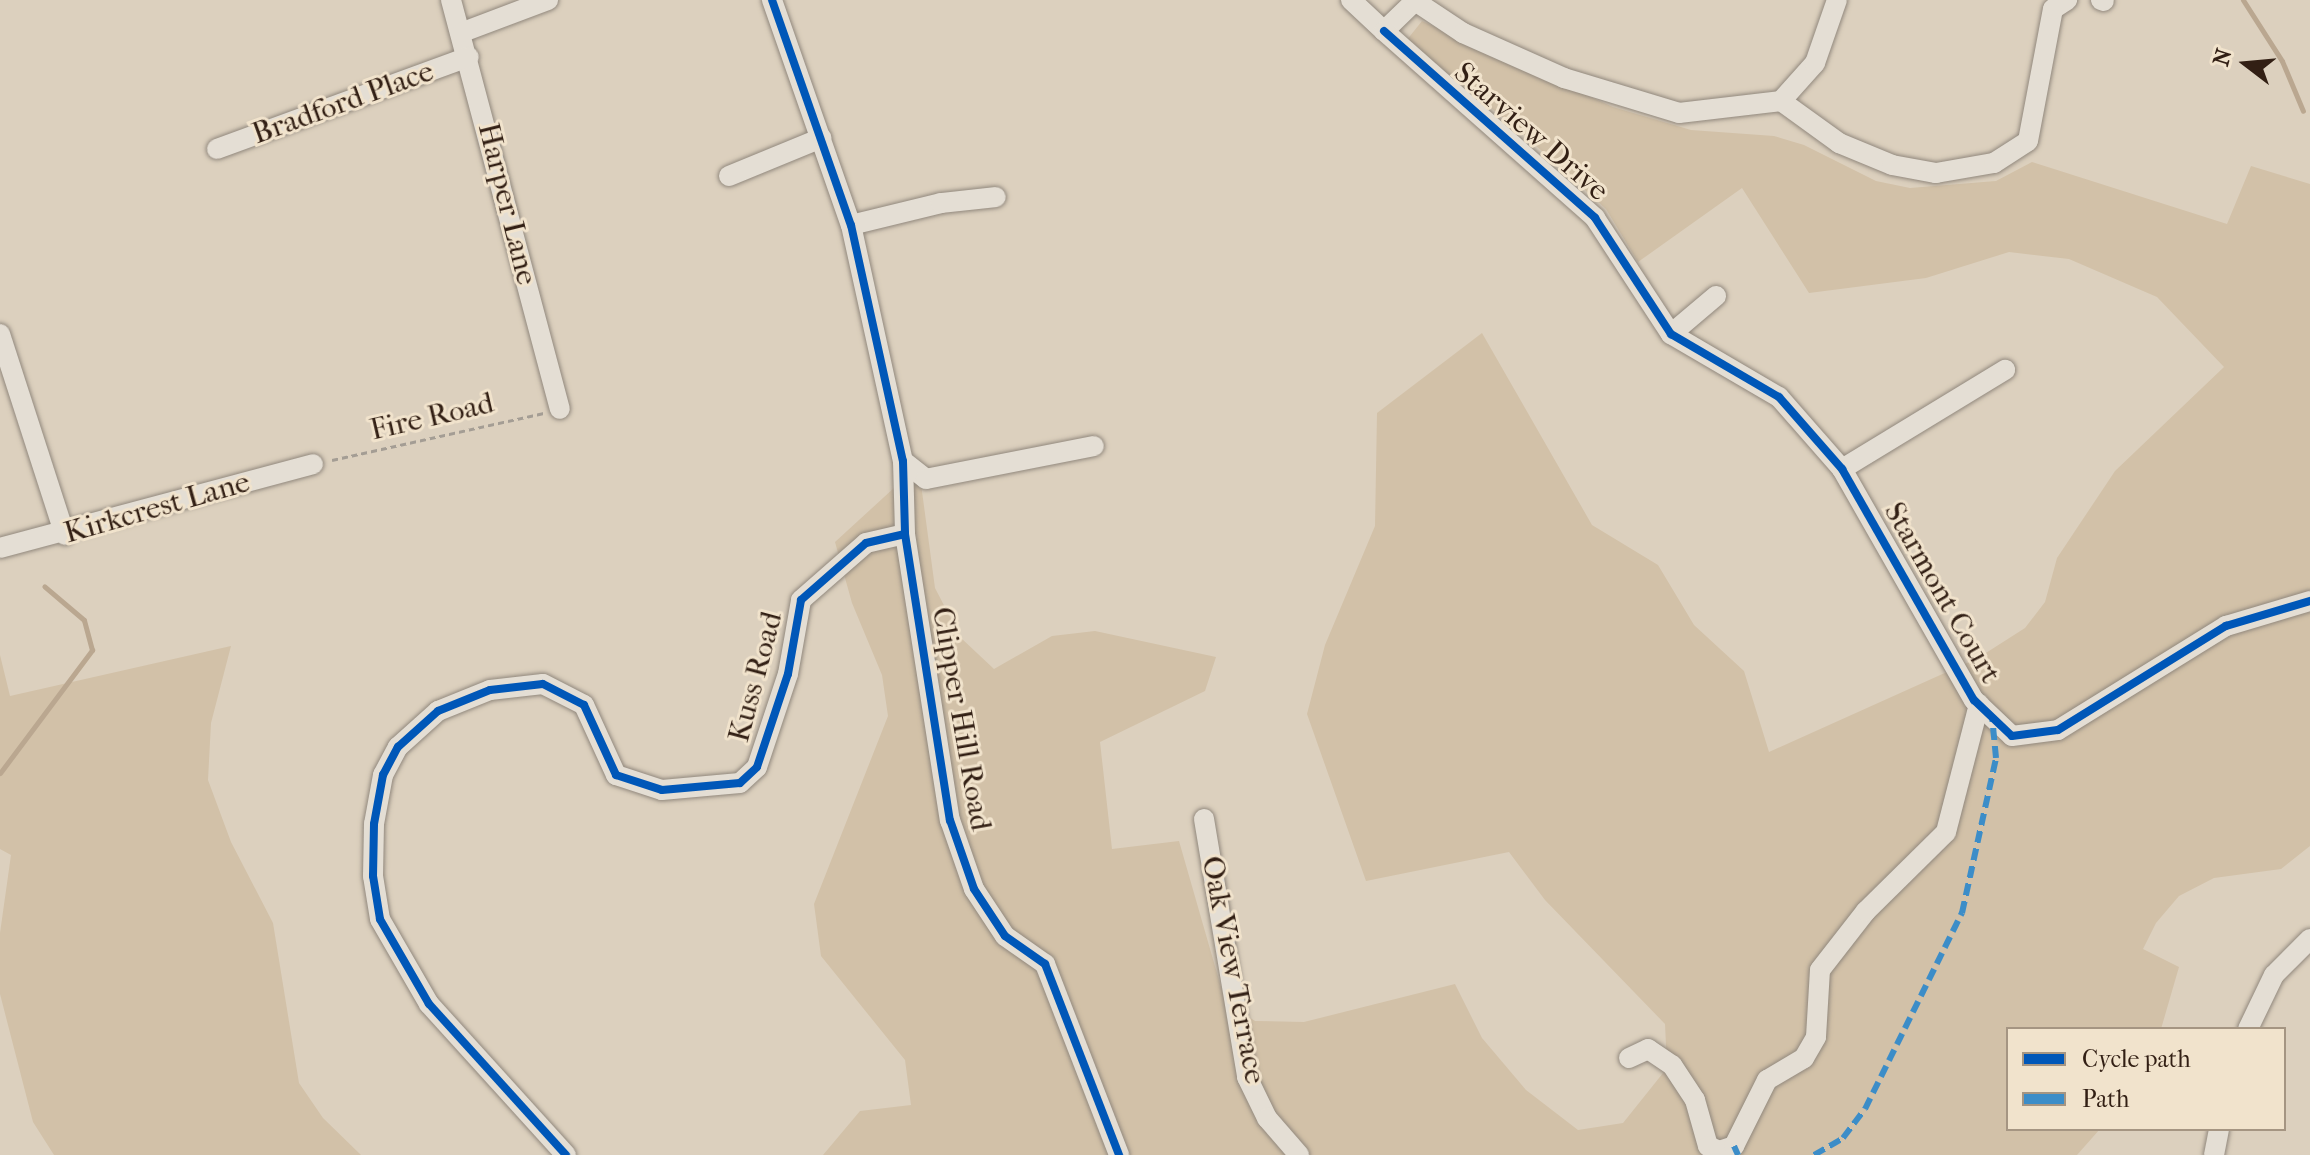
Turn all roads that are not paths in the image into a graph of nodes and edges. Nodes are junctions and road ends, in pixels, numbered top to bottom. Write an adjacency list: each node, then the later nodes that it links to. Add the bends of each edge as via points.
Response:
1 (451, 0): 9 (street, Harper Lane)
2 (548, 0): 9 (street, Bradford Place)
3 (772, 0): 12 (street)
4 (1351, 0): 8 (street, Starview Drive)
5 (1415, 0): 8 (street); 11 (street, via 1463,33 1564,78 1679,113)
6 (1837, 0): 11 (street, via 1815,63)
7 (2067, 0): 11 (street, via 2053,9 2028,141 1994,163 1936,173 1892,165 1839,143)
8 (1384, 31): 19 (street, Starview Drive, via 1595,218)
9 (463, 32): 10 (street, Harper Lane)
10 (469, 57): 13 (street, Bradford Place); 21 (street, Harper Lane)
11 (1781, 101)
12 (821, 138): 14 (street); 16 (street)
13 (217, 149)
14 (729, 176)
15 (996, 197): 16 (street, via 941,203)
16 (851, 225): 23 (street)
17 (1716, 296): 19 (street)
18 (0, 334): 27 (street)
19 (1671, 334): 25 (street, Starview Drive, via 1779,397)
20 (2005, 370): 25 (street)
21 (560, 409)
22 (1094, 446): 23 (street, via 926,479)
23 (903, 461): 26 (street)
24 (313, 464): 27 (street, Kirkcrest Lane)
25 (1842, 469): 30 (street, Starmont Court)
26 (905, 534): 36 (street, Kuss Road, via 866,543 801,600 779,701 757,767 740,783 662,790 616,775 584,705 543,684 490,690 438,711 398,747 383,775 374,824 380,919 429,1004); 37 (street, Clipper Hill Road, via 950,820 974,889 1005,936 1045,964)
27 (65, 535): 28 (street, Kirkcrest Lane)
28 (0, 548)
29 (2310, 601): 30 (street, Starmont Court, via 2226,626 2058,730 2012,736)
30 (1979, 704): 34 (street, via 1946,832 1866,911 1820,970 1816,1037 1804,1058 1767,1080 1734,1146 1719,1151 1708,1146 1695,1100 1672,1065 1648,1049)
31 (1204, 819): 38 (street, Oak View Terrace, via 1247,1077 1267,1118)
32 (2310, 939): 33 (street, via 2274,975)
33 (2249, 1027)
34 (1629, 1058)
35 (2219, 1131): 39 (street)
36 (566, 1155)
37 (1119, 1155)
38 (1299, 1155)
39 (2214, 1155)

